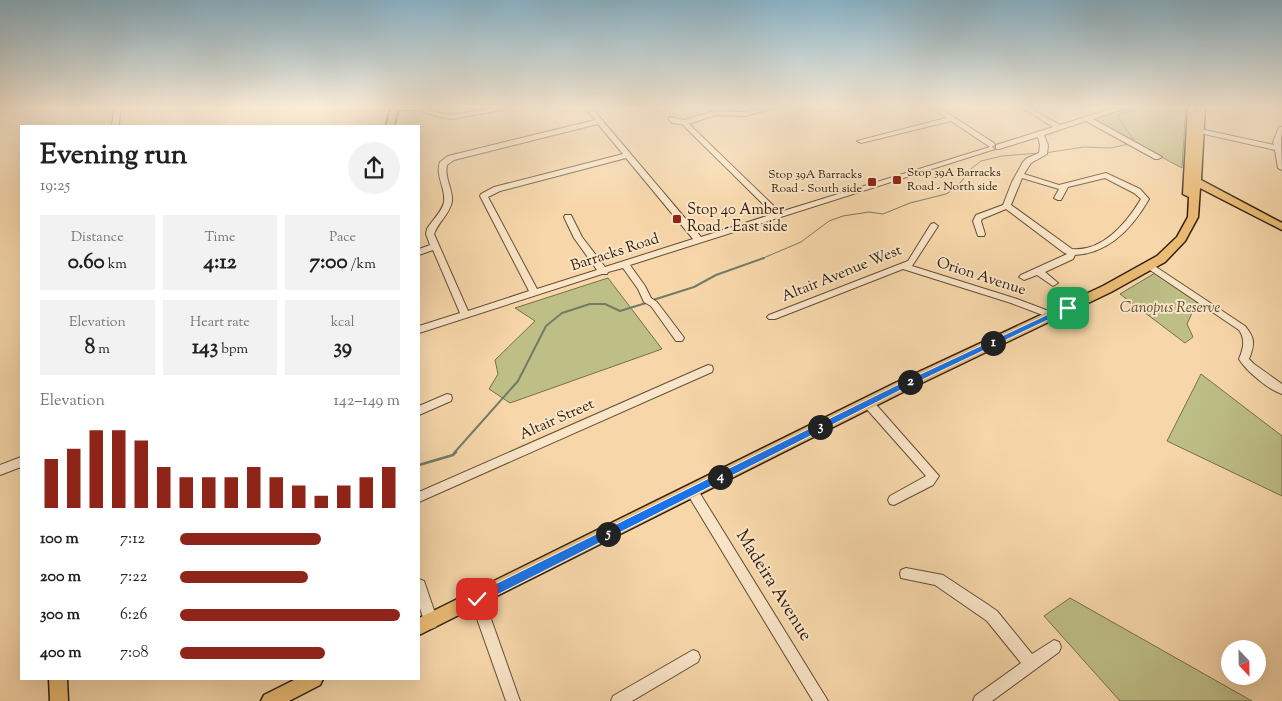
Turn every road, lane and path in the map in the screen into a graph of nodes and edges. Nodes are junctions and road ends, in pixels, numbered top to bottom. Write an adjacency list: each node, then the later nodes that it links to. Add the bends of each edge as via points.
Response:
1 (527, 140): 34 (street, via 445,161 441,173 448,199 430,234)
2 (616, 140): 19 (street)
3 (700, 140): 28 (street)
4 (866, 140): 14 (street)
5 (983, 140): 15 (street)
6 (1018, 140): 15 (street, Barracks Road)
7 (1033, 140): 17 (street)
8 (1041, 140): 17 (street)
9 (1126, 140): 20 (street)
10 (1195, 140): 23 (main road)
11 (1196, 140): 18 (main road)
12 (1238, 140): 16 (street)
13 (1278, 140): 16 (street)
14 (861, 141)
15 (994, 147): 28 (street, Barracks Road)
16 (1278, 148): 21 (street)
17 (1044, 152): 22 (street, via 1028,161)
18 (1198, 152): 23 (main road); 25 (main road, via 1201,156 1201,177)
19 (629, 155): 33 (street); 44 (street, via 497,189 484,196)
20 (1158, 157)
21 (1282, 168)
22 (1020, 175): 24 (street); 27 (street)
23 (1193, 184): 25 (main road); 39 (main road, via 1193,216 1187,229 1172,250)
24 (1064, 187): 26 (street); 36 (street, via 1106,175 1137,191 1145,199 1110,240)
25 (1209, 187): 31 (main road)
26 (1058, 198)
27 (1007, 206): 32 (street, via 978,217 976,221); 36 (street)
28 (778, 215): 33 (street, Barracks Road)
29 (568, 217): 41 (street, via 578,238)
30 (934, 226): 38 (street, Altair Avenue West, via 911,262)
31 (1282, 227)
32 (981, 234)
33 (700, 240): 37 (street, Barracks Road)
34 (436, 246): 35 (street); 46 (street)
35 (420, 252)
36 (1072, 253): 40 (street, via 1070,257)
37 (625, 264): 41 (street, Barracks Road); 49 (street, via 647,300 654,304)
38 (903, 266): 45 (street, Orion Avenue); 47 (street, Altair Avenue West)
39 (1150, 266): 45 (main road); 51 (street, via 1242,328 1248,336 1244,359 1250,368)
40 (1038, 271): 42 (street); 43 (street)
41 (604, 272): 44 (street, Barracks Road)
42 (1024, 277)
43 (1053, 283)
44 (534, 293): 46 (street, Barracks Road)
45 (1051, 315): 53 (main road)
46 (466, 316): 48 (street, Barracks Road)
47 (772, 317)
48 (420, 330)
49 (679, 338)
50 (708, 369): 58 (street, Altair Street)
51 (1282, 390)
52 (447, 398): 54 (street)
53 (868, 403): 57 (main road); 59 (street, via 933,476)
54 (420, 411)
55 (20, 462): 56 (street)
56 (0, 470)
57 (692, 492): 62 (main road); 73 (street, Madeira Avenue)
58 (420, 498)
59 (894, 500)
60 (906, 574): 66 (street, via 938,580 992,616)
61 (420, 592): 63 (street)
62 (477, 599): 63 (main road); 71 (street)
63 (425, 624)
64 (1054, 647): 66 (street)
65 (693, 657): 72 (street)
66 (1032, 664): 74 (street)
67 (58, 680): 70 (main road)
68 (312, 680): 69 (main road)
69 (274, 700)
70 (59, 701)
71 (512, 701)
72 (618, 701)
73 (821, 701)
74 (980, 701)

